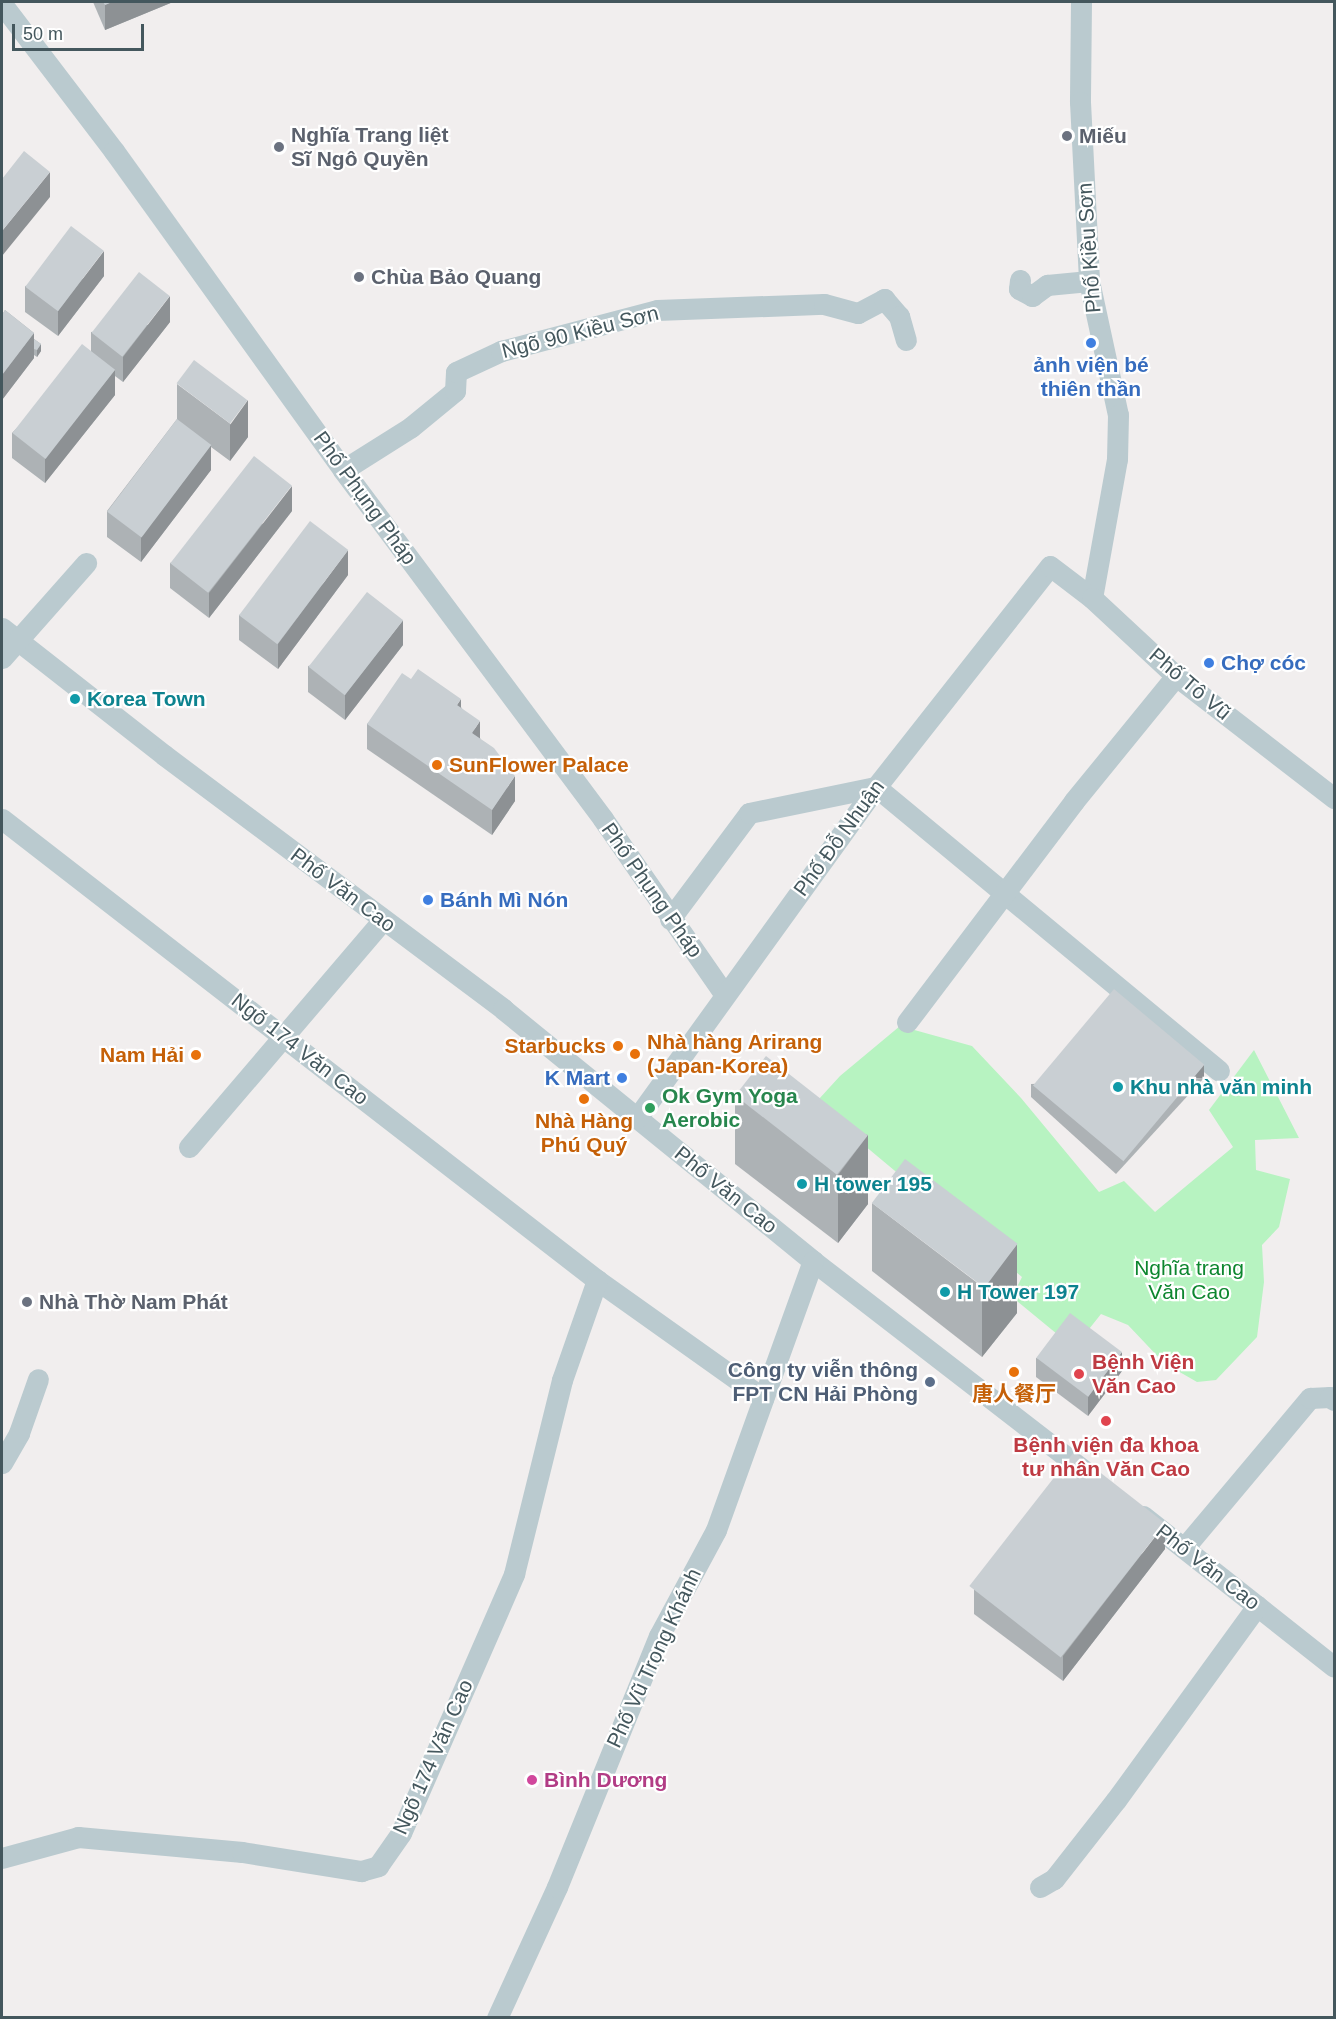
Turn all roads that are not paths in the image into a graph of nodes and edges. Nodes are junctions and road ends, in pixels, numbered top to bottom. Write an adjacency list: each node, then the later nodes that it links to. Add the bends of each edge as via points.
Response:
1 (1082, 2): 4 (street, Phố Kiều Sơn, via 1080,102)
2 (2, 4): 6 (street, Phố Phụng Pháp, via 121,161)
3 (1020, 280): 4 (street, via 1019,289 1032,296 1047,285)
4 (1089, 281): 9 (street, Phố Kiều Sơn, via 1118,415 1117,459)
5 (906, 340): 6 (street, Ngõ 90 Kiều Sơn, via 899,316 884,299 858,313 824,304 657,310 501,351 456,372 454,391 411,427)
6 (343, 470): 18 (street, Phố Phụng Pháp, via 603,819)
7 (86, 563): 11 (street)
8 (1050, 566): 9 (street, Phố Tô Vũ); 14 (street, Phố Đỗ Nhuận)
9 (1092, 598): 13 (street, Phố Tô Vũ)
10 (2, 628): 11 (street, Phố Văn Cao)
11 (19, 641): 12 (street); 19 (street, Phố Văn Cao)
12 (2, 658)
13 (1176, 676): 15 (street, Phố Tô Vũ); 17 (street)
14 (876, 787): 17 (street); 18 (street, via 749,813); 20 (street, Phố Đỗ Nhuận)
15 (1335, 798)
16 (2, 819): 22 (street, Ngõ 174 Văn Cao)
17 (1002, 894): 21 (street); 23 (street)
18 (670, 919): 20 (street, Phố Phụng Pháp)
19 (383, 920): 22 (street); 24 (street, Phố Văn Cao, via 503,1008)
20 (724, 994): 24 (street, Phố Đỗ Nhuận)
21 (908, 1022)
22 (283, 1036): 25 (street); 27 (street, Ngõ 174 Văn Cao)
23 (1219, 1071)
24 (637, 1118): 26 (street, Phố Văn Cao)
25 (189, 1147)
26 (813, 1261): 29 (street, Phố Vũ Trọng Khánh); 32 (street, Phố Văn Cao)
27 (597, 1280): 29 (street, Ngõ 174 Văn Cao); 37 (street, Ngõ 174 Văn Cao, via 562,1380 514,1574 401,1833 378,1866 361,1870 242,1852 78,1837)
28 (38, 1379): 31 (street, via 20,1433)
29 (763, 1398): 39 (street, Phố Vũ Trọng Khánh, via 716,1530 660,1636 557,1887)
30 (1335, 1400): 34 (street, via 1310,1398)
31 (2, 1463)
32 (1108, 1490)
33 (1127, 1504): 34 (street, Phố Văn Cao)
34 (1184, 1548): 35 (street, Phố Văn Cao)
35 (1257, 1606): 36 (street, Phố Văn Cao); 38 (street, via 1116,1800 1054,1879)
36 (1335, 1667)
37 (2, 1858)
38 (1040, 1887)
39 (497, 2018)

